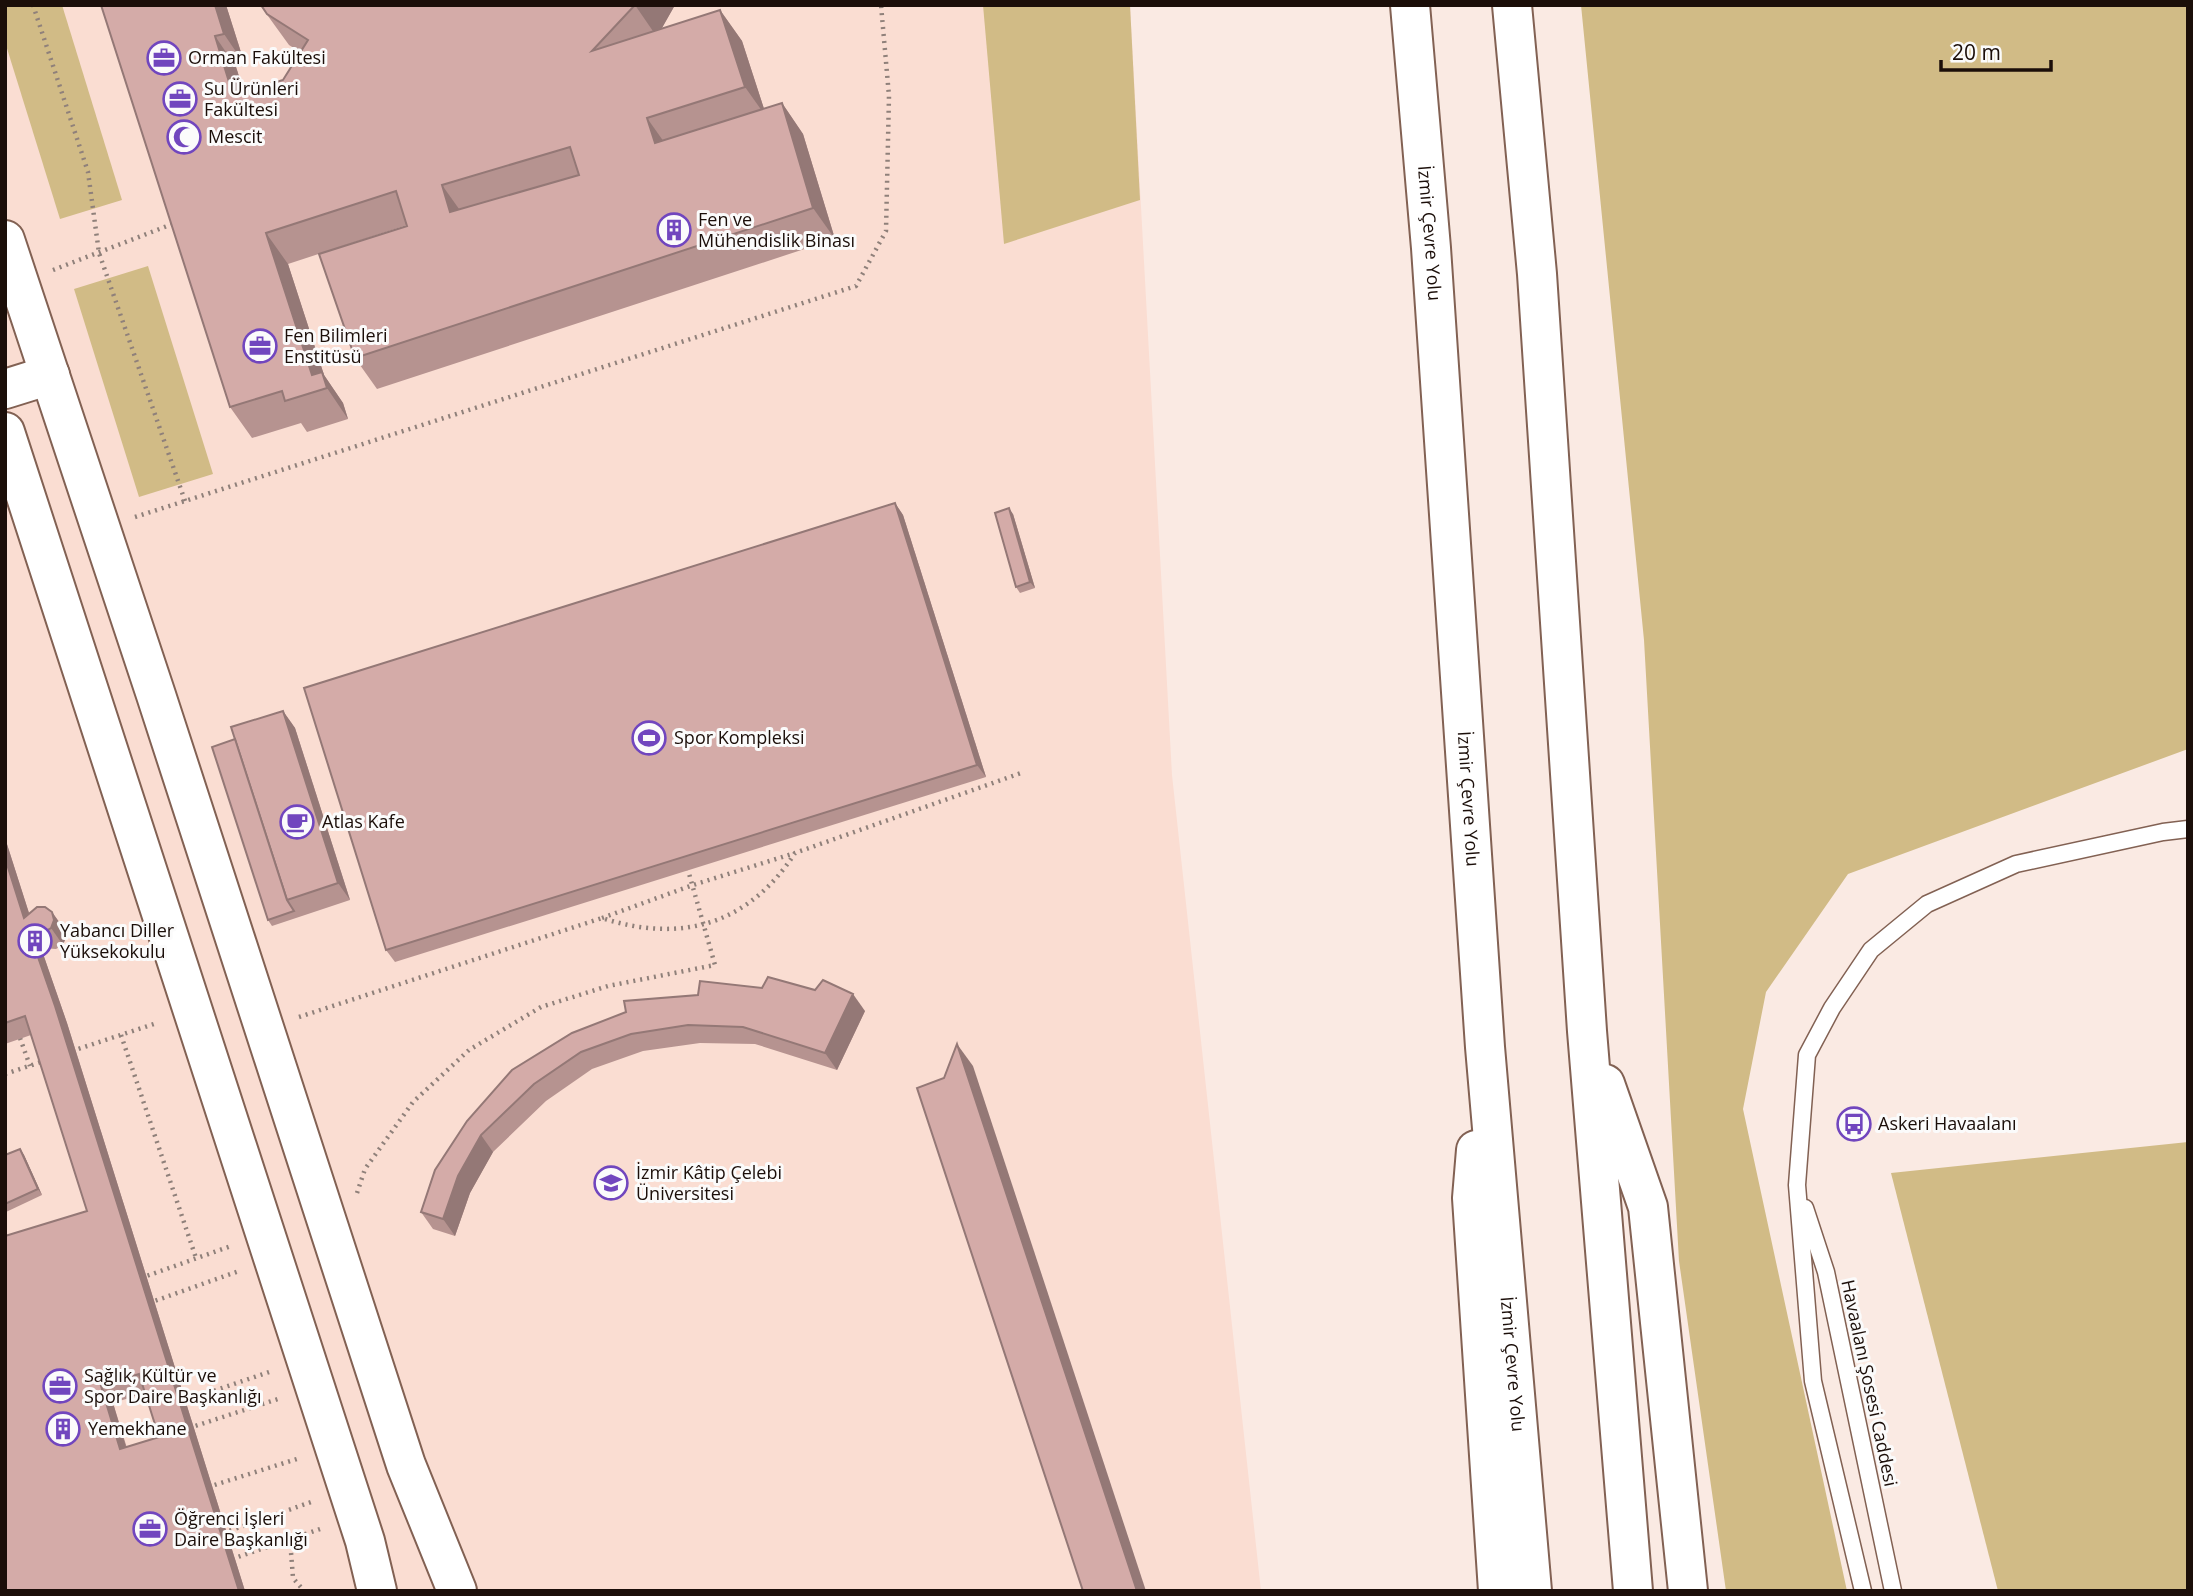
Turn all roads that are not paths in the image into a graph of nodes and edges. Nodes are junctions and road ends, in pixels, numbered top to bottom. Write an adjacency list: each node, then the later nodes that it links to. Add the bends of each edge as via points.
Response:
1 (1409, 5): 9 (main road, İzmir Çevre Yolu, via 1432,261)
2 (1512, 5): 8 (main road, via 1537,274)
3 (5, 240): 4 (main road)
4 (50, 375): 5 (main road); 12 (main road, via 406,1465)
5 (5, 389)
6 (5, 432): 11 (main road, via 353,1503)
7 (2188, 829): 10 (lane, Havaalanı Şosesi Caddesi, via 2016,864 1927,904 1871,950 1807,1055)
8 (1587, 1031): 15 (main road); 16 (main road, via 1648,1207)
9 (1485, 1047): 13 (main road, via 1472,1198); 14 (main road, İzmir Çevre Yolu)
10 (1797, 1185): 17 (lane, Havaalanı Şosesi Caddesi, via 1813,1381); 18 (lane, Havaalanı Şosesi Caddesi, via 1826,1272)
11 (377, 1591)
12 (457, 1591)
13 (1498, 1591)
14 (1532, 1591)
15 (1633, 1591)
16 (1688, 1591)
17 (1863, 1591)
18 (1893, 1591)

